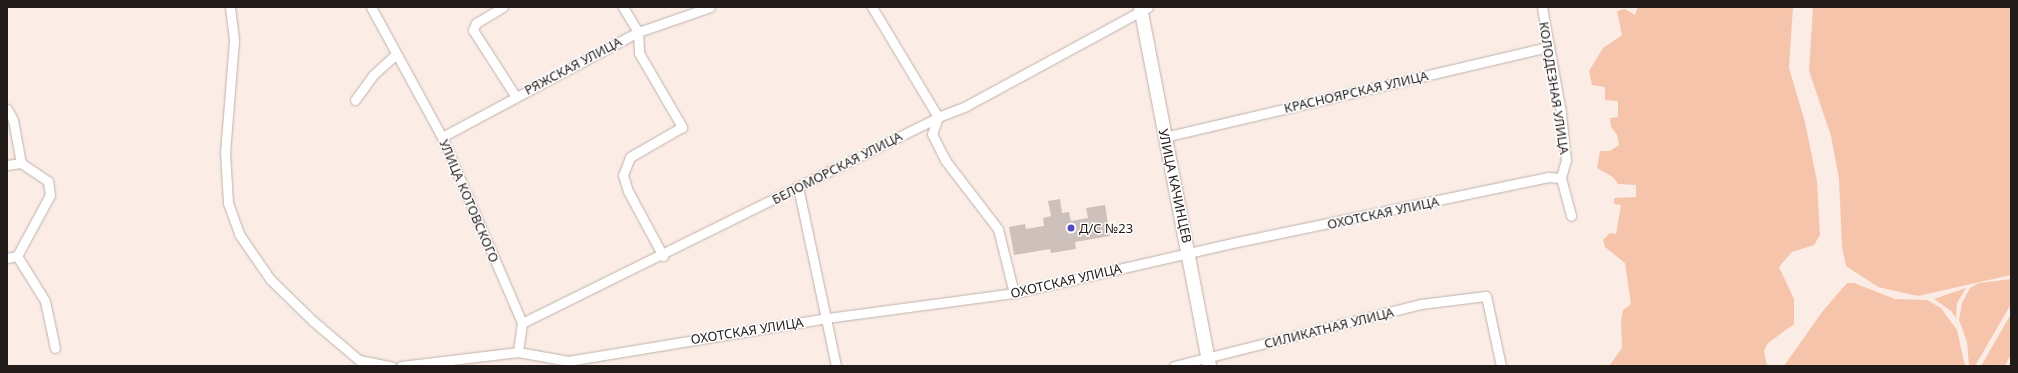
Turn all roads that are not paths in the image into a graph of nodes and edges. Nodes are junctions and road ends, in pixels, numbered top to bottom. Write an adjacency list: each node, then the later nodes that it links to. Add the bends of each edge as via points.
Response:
1 (230, 7): 34 (street, via 234,41 225,152 228,203 239,234 270,279 313,322 359,360)
2 (371, 7): 11 (street, УЛИЦА КОТОВСКОГО)
3 (503, 7): 12 (street, via 476,23 473,30)
4 (623, 7): 9 (street)
5 (710, 7): 9 (street, РЯЖСКАЯ УЛИЦА)
6 (872, 7): 15 (street)
7 (1542, 7): 10 (street, КОЛОДЕЗНАЯ УЛИЦА)
8 (1143, 8): 15 (street, БЕЛОМОРСКАЯ УЛИЦА, via 966,106); 17 (main road, УЛИЦА КАЧИНЦЕВ)
9 (638, 32): 12 (street, РЯЖСКАЯ УЛИЦА); 25 (street, via 639,53 682,127 630,157 623,175 628,192)
10 (1548, 47): 17 (street, КРАСНОЯРСКАЯ УЛИЦА); 20 (street, КОЛОДЕЗНАЯ УЛИЦА, via 1566,160)
11 (395, 55): 13 (street, via 372,75); 16 (street, УЛИЦА КОТОВСКОГО)
12 (516, 97): 16 (street, РЯЖСКАЯ УЛИЦА)
13 (355, 100)
14 (7, 108): 18 (street, via 13,120)
15 (938, 117): 21 (street, БЕЛОМОРСКАЯ УЛИЦА); 27 (street, via 932,134 945,160 998,229)
16 (442, 137): 29 (street, УЛИЦА КОТОВСКОГО)
17 (1164, 137): 23 (main road, УЛИЦА КАЧИНЦЕВ)
18 (21, 163): 19 (street); 24 (street, via 48,181 50,195)
19 (7, 164)
20 (1560, 178): 22 (street); 23 (street, ОХОТСКАЯ УЛИЦА, via 1548,177)
21 (798, 187): 25 (street, БЕЛОМОРСКАЯ УЛИЦА); 28 (street)
22 (1571, 216)
23 (1190, 253): 27 (street, ОХОТСКАЯ УЛИЦА); 32 (main road, УЛИЦА КАЧИНЦЕВ)
24 (17, 256): 26 (street); 30 (street, via 45,301)
25 (663, 256): 29 (street, БЕЛОМОРСКАЯ УЛИЦА)
26 (7, 258)
27 (1014, 293): 28 (street, ОХОТСКАЯ УЛИЦА)
28 (827, 318): 33 (street, ОХОТСКАЯ УЛИЦА); 36 (street)
29 (522, 323): 31 (street)
30 (54, 348)
31 (518, 352): 33 (street); 35 (street)
32 (1209, 362): 37 (street, СИЛИКАТНАЯ УЛИЦА); 38 (street, СИЛИКАТНАЯ УЛИЦА, via 1421,304 1486,296)
33 (569, 363)
34 (391, 366)
35 (401, 366)
36 (836, 366)
37 (1174, 366)
38 (1501, 366)

